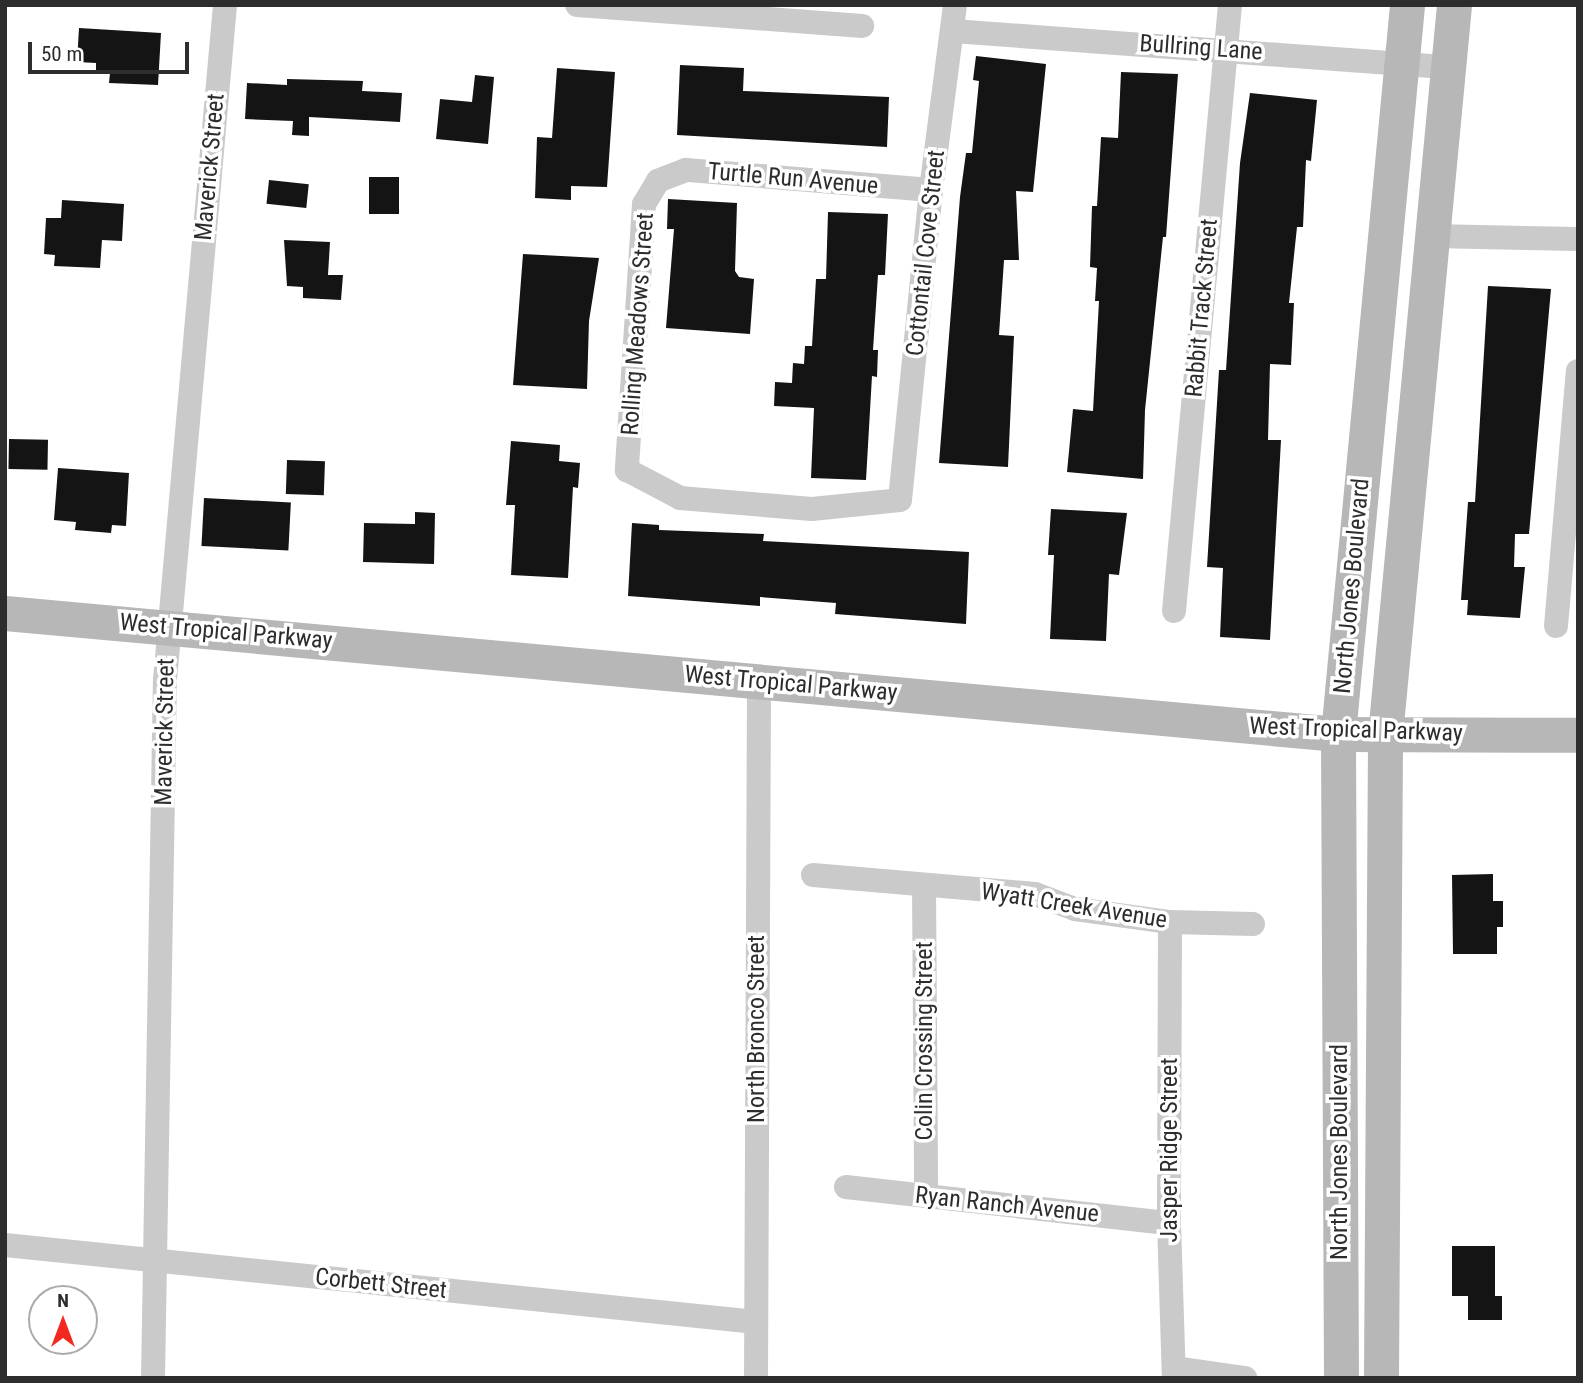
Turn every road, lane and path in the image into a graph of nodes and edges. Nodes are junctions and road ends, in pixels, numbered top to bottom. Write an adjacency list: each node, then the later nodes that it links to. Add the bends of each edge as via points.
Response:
1 (225, 5): 21 (street, Maverick Street)
2 (577, 5): 7 (street)
3 (955, 5): 8 (street, Cottontail Cove Street)
4 (1230, 5): 9 (street, Rabbit Track Street)
5 (1408, 5): 10 (main road, North Jones Boulevard)
6 (1454, 5): 11 (main road, North Jones Boulevard)
7 (862, 26)
8 (953, 31): 9 (street, Bullring Lane); 13 (street, Cottontail Cove Street)
9 (1226, 50): 10 (street, Bullring Lane); 19 (street, Rabbit Track Street)
10 (1402, 64): 11 (street, Bullring Lane); 24 (main road, North Jones Boulevard)
11 (1448, 67): 14 (main road, North Jones Boulevard)
12 (658, 181): 13 (street, Turtle Run Avenue, via 686,170); 17 (street, Rolling Meadows Street, via 645,204 627,470 680,498 812,509)
13 (930, 190): 17 (street, Cottontail Cove Street)
14 (1431, 236): 15 (street); 25 (main road, North Jones Boulevard)
15 (1578, 239)
16 (1578, 371): 18 (street)
17 (900, 500)
18 (1572, 502): 22 (street)
19 (1174, 611)
20 (5, 613): 21 (main road, West Tropical Parkway)
21 (169, 626): 23 (main road, West Tropical Parkway); 35 (street, Maverick Street)
22 (1556, 626)
23 (759, 681): 24 (main road, West Tropical Parkway); 36 (street, North Bronco Street)
24 (1338, 734): 25 (main road, West Tropical Parkway); 41 (main road, North Jones Boulevard)
25 (1385, 735): 26 (main road, West Tropical Parkway); 42 (main road, North Jones Boulevard)
26 (1578, 735)
27 (813, 875): 28 (street, Wyatt Creek Avenue)
28 (924, 886): 29 (street, Wyatt Creek Avenue, via 1035,894 1075,909); 32 (street, Colin Crossing Street)
29 (1170, 922): 30 (street, Wyatt Creek Avenue); 33 (street, Jasper Ridge Street)
30 (1253, 924)
31 (846, 1186): 32 (street, Ryan Ranch Avenue)
32 (926, 1196): 33 (street, Ryan Ranch Avenue)
33 (1169, 1223): 37 (street, Jasper Ridge Street)
34 (5, 1245): 35 (street, Corbett Street)
35 (156, 1261): 36 (street, Corbett Street); 38 (street, Maverick Street)
36 (756, 1322): 39 (street, North Bronco Street)
37 (1174, 1373): 40 (street)
38 (153, 1378)
39 (756, 1378)
40 (1245, 1378)
41 (1341, 1378)
42 (1381, 1378)

